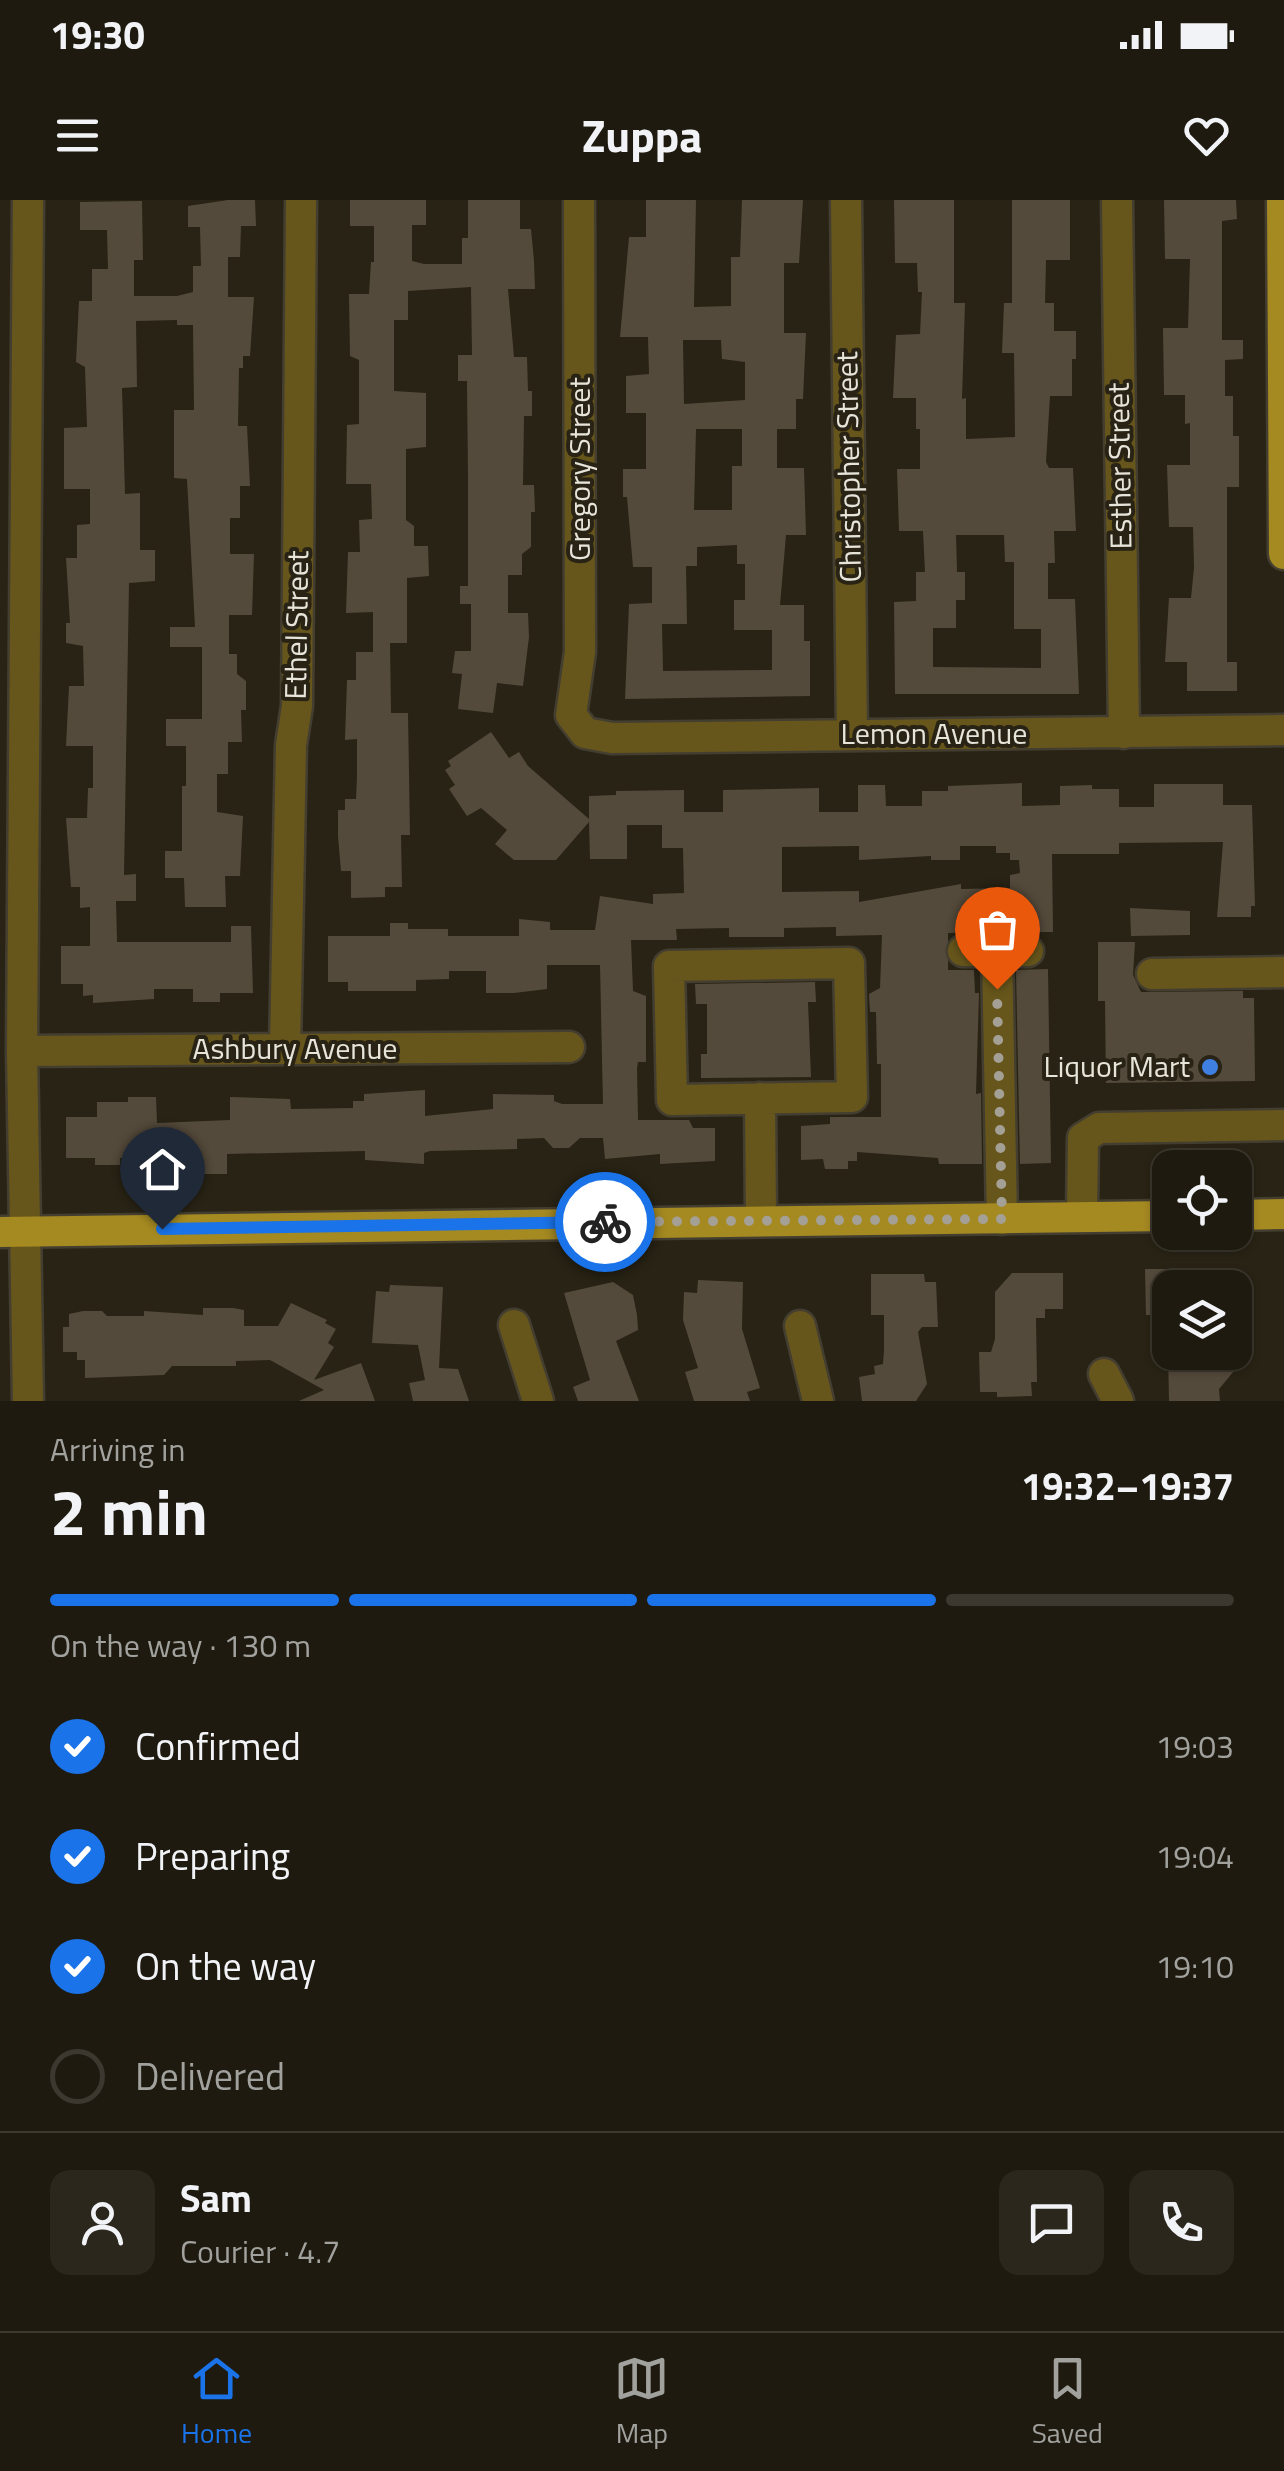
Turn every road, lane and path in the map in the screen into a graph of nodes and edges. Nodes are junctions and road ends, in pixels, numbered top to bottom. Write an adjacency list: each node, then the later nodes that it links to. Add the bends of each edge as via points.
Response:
1 (28, 200): 20 (street)
2 (301, 200): 19 (street, Ethel Street, via 297,706)
3 (579, 200): 10 (street, Gregory Street, via 580,652 571,715)
4 (846, 200): 12 (street, Christopher Street)
5 (1117, 200): 11 (street, Esther Street)
6 (1282, 200): 7 (main road)
7 (1282, 276): 8 (main road)
8 (1284, 554)
9 (1284, 730): 11 (street, Lemon Avenue)
10 (585, 733): 12 (street, Lemon Avenue)
11 (1124, 733): 12 (street, Lemon Avenue)
12 (852, 734)
13 (963, 951): 14 (street)
14 (996, 951): 15 (street); 27 (street)
15 (1028, 951)
16 (1284, 972): 17 (street)
17 (1152, 974)
18 (569, 1047): 19 (street, Ashbury Avenue)
19 (285, 1049): 20 (street, Ashbury Avenue)
20 (22, 1051): 29 (street)
21 (760, 1098): 21 (street, via 852,1097 850,963 669,966 672,1100); 28 (street)
22 (1284, 1124): 26 (street, via 1099,1128 1083,1138)
23 (1284, 1214): 24 (main road)
24 (1252, 1215)
25 (1152, 1216): 26 (main road)
26 (1082, 1218): 27 (main road)
27 (1002, 1219): 28 (main road)
28 (761, 1220): 29 (main road)
29 (13, 1231): 32 (street)
30 (514, 1325): 33 (street)
31 (800, 1326): 34 (street)
32 (28, 1401)
33 (538, 1401)
34 (818, 1401)

